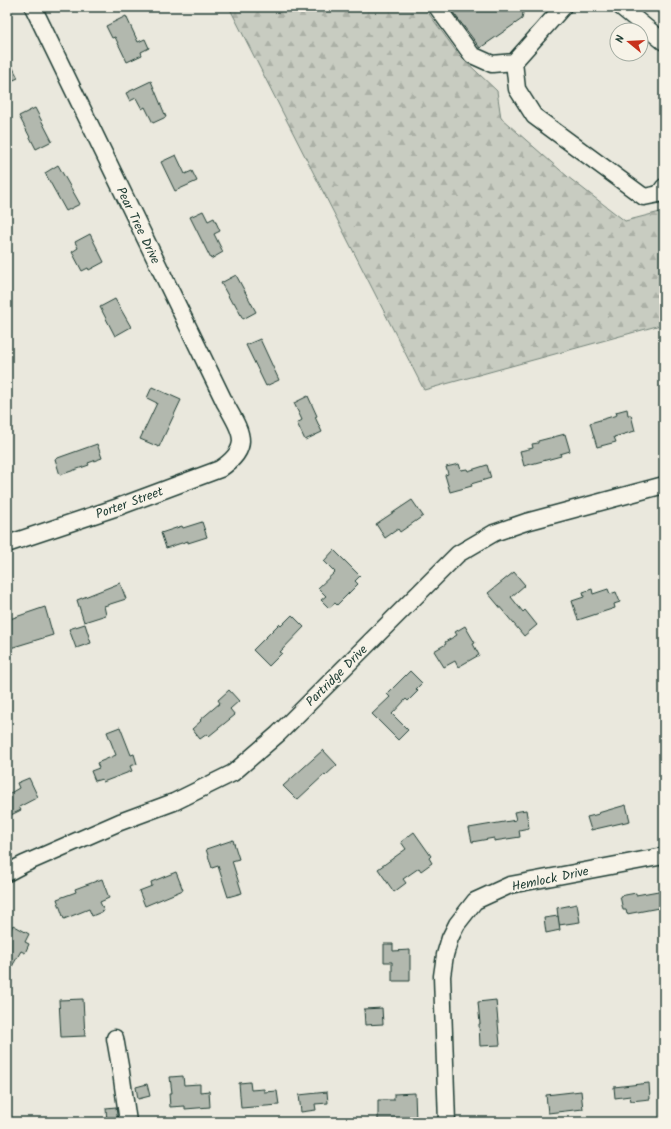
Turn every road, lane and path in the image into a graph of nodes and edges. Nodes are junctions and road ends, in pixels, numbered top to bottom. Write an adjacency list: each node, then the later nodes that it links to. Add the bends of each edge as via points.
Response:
1 (33, 7): 8 (street, Pear Tree Drive, via 237,425)
2 (437, 7): 6 (street, via 472,55 492,64)
3 (563, 7): 6 (street)
4 (621, 7): 5 (street)
5 (664, 42)
6 (514, 62): 7 (street, via 517,89 534,116 644,197 658,194)
7 (664, 186)
8 (241, 445): 10 (street, Porter Street, via 231,461 220,469)
9 (664, 485): 12 (street, Partridge Drive, via 526,522 494,533 458,554 278,734 233,773 174,802 120,822)
10 (7, 544)
11 (664, 856): 15 (street, Hemlock Drive, via 510,885 475,901 465,912 450,938 442,976)
12 (7, 873)
13 (115, 1038): 14 (street)
14 (128, 1122)
15 (447, 1122)

